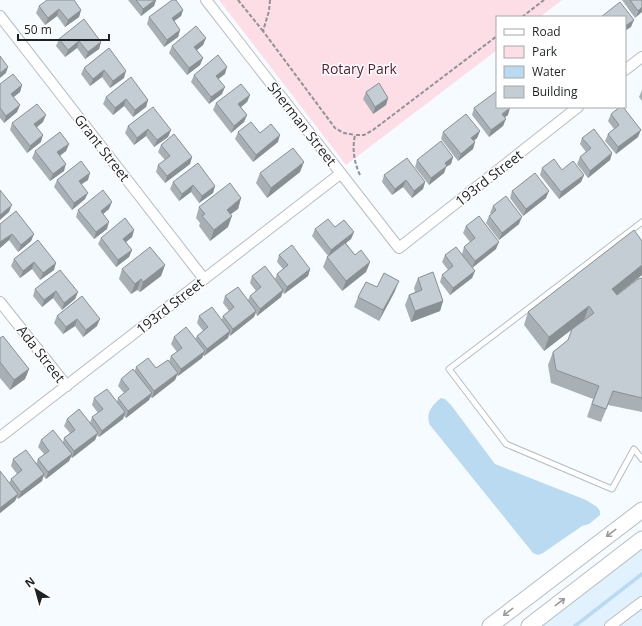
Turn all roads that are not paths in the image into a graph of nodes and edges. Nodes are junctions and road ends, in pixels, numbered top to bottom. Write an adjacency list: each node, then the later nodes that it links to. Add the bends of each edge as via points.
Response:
1 (206, 0): 6 (street, Sherman Street)
2 (0, 16): 9 (street, Grant Street)
3 (642, 57): 4 (street)
4 (626, 69)
5 (577, 108): 8 (street, 193rd Street)
6 (340, 174): 8 (street, Sherman Street); 9 (street, 193rd Street)
7 (642, 222): 13 (lane, via 449,369 506,444 612,489 634,449)
8 (399, 248)
9 (204, 279): 11 (street, 193rd Street)
10 (0, 302): 11 (street, Ada Street)
11 (67, 386): 12 (street, 193rd Street)
12 (0, 438)
13 (642, 459)
14 (642, 510): 17 (main road, one-way to 17)
15 (642, 539): 18 (main road, one-way to 15)
16 (642, 602): 19 (street)
17 (490, 626)
18 (529, 626)
19 (610, 626)

